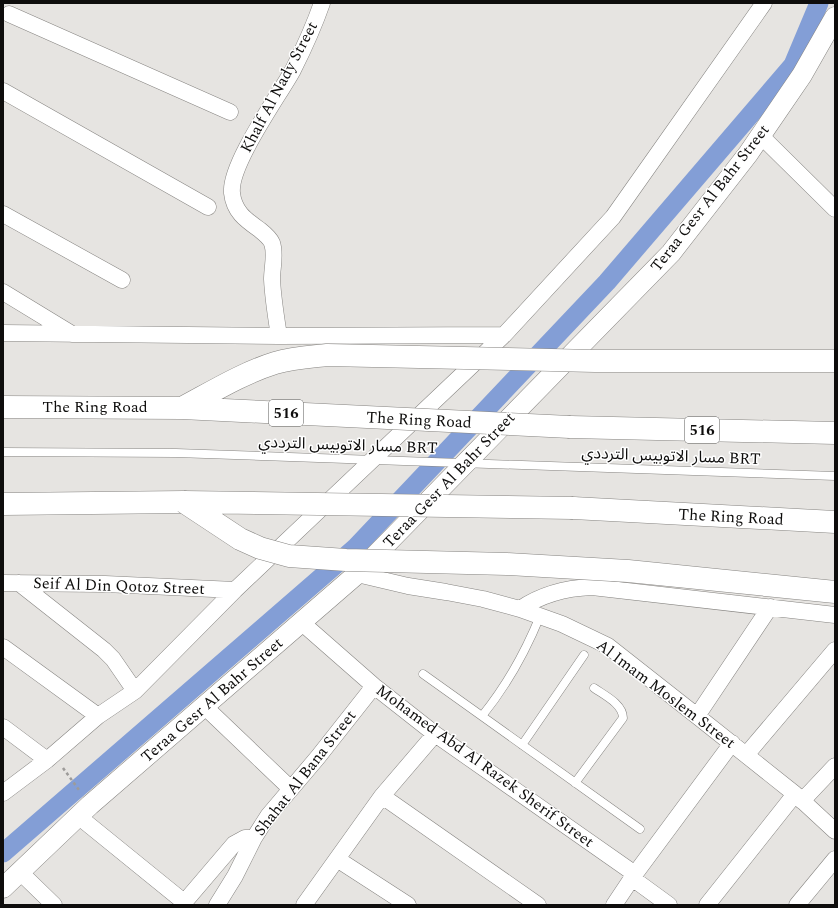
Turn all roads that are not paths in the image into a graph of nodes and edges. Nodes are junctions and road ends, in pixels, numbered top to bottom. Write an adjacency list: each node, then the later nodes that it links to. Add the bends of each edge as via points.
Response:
1 (322, 3): 16 (street, Khalf Al Nady Street, via 297,61 253,137 233,181 232,192 238,211 272,242 273,297)
2 (764, 3): 14 (street, via 613,217)
3 (8, 14): 6 (street)
4 (835, 17): 7 (street, Teraa Gesr Al Bahr Street, via 802,75)
5 (3, 91): 8 (street)
6 (230, 112)
7 (761, 136): 9 (street); 26 (street, Teraa Gesr Al Bahr Street, via 671,253)
8 (208, 207)
9 (835, 209)
10 (3, 214): 11 (street)
11 (122, 280)
12 (3, 292): 15 (street)
13 (3, 333): 15 (street)
14 (504, 334): 16 (street); 29 (street)
15 (73, 335): 16 (street)
16 (279, 336)
17 (835, 361): 19 (highway, bridge, via 595,361 327,355 275,363 251,372)
18 (3, 407): 19 (highway, The Ring Road / 516, bridge)
19 (182, 408): 20 (highway, The Ring Road / 516, bridge, via 570,427)
20 (835, 433)
21 (3, 452): 22 (lane, مسار الاتوبيس الترددي BRT, via 176,453)
22 (835, 476)
23 (184, 502): 24 (highway, The Ring Road); 25 (highway, The Ring Road, bridge, via 573,508); 30 (highway, bridge, via 240,539 260,548 290,556 621,570)
24 (3, 504)
25 (830, 523)
26 (357, 574): 32 (street, Al Imam Moslem Street); 35 (street, Teraa Gesr Al Bahr Street)
27 (3, 583): 28 (street, Seif Al Din Qotoz Street)
28 (19, 583): 29 (street, Seif Al Din Qotoz Street); 42 (street, via 104,650)
29 (235, 590): 42 (street)
30 (835, 592)
31 (770, 607): 32 (street, via 579,587 541,597); 33 (street); 46 (street)
32 (520, 610): 34 (street, Al Imam Moslem Street)
33 (835, 615)
34 (540, 616): 45 (lane, via 510,679); 46 (street, Al Imam Moslem Street, via 608,646)
35 (301, 622): 40 (street, Mohamed Abd Al Razek Sherif Street); 43 (street, Teraa Gesr Al Bahr Street)
36 (3, 648): 44 (street)
37 (835, 650): 51 (street)
38 (584, 655): 50 (lane)
39 (423, 674): 45 (lane)
40 (374, 686): 48 (street, Mohamed Abd Al Razek Sherif Street); 55 (street, Shahat Al Bana Street)
41 (594, 688): 54 (lane, via 618,706 623,718)
42 (135, 691): 44 (street)
43 (204, 706): 55 (street); 59 (street, Teraa Gesr Al Bahr Street)
44 (98, 716): 52 (street)
45 (482, 716): 50 (lane)
46 (697, 716): 49 (street, Al Imam Moslem Street)
47 (3, 728): 52 (street)
48 (435, 734): 57 (street); 66 (street, Mohamed Abd Al Razek Sherif Street)
49 (732, 743): 51 (street, Al Imam Moslem Street); 66 (street)
50 (522, 745): 54 (lane)
51 (746, 755): 58 (street, Al Imam Moslem Street)
52 (47, 760): 56 (street)
53 (835, 766): 58 (street)
54 (575, 783): 60 (lane)
55 (291, 789): 62 (street, Shahat Al Bana Street, via 268,816)
56 (3, 792)
57 (382, 796): 63 (street); 73 (street)
58 (798, 798): 61 (street, Al Imam Moslem Street); 76 (street)
59 (78, 816): 65 (street, Teraa Gesr Al Bahr Street); 68 (street)
60 (640, 829)
61 (835, 831)
62 (254, 838): 68 (street, via 245,838 234,844); 70 (street, Shahat Al Bana Street)
63 (337, 859): 71 (street); 72 (street)
64 (835, 859): 77 (street)
65 (20, 872): 67 (street, Teraa Gesr Al Bahr Street); 69 (street)
66 (633, 876): 74 (street); 75 (street, Mohamed Abd Al Razek Sherif Street)
67 (3, 888)
68 (183, 904)
69 (54, 905)
70 (217, 905)
71 (304, 905)
72 (408, 905)
73 (538, 905)
74 (614, 905)
75 (669, 905)
76 (707, 905)
77 (797, 905)

